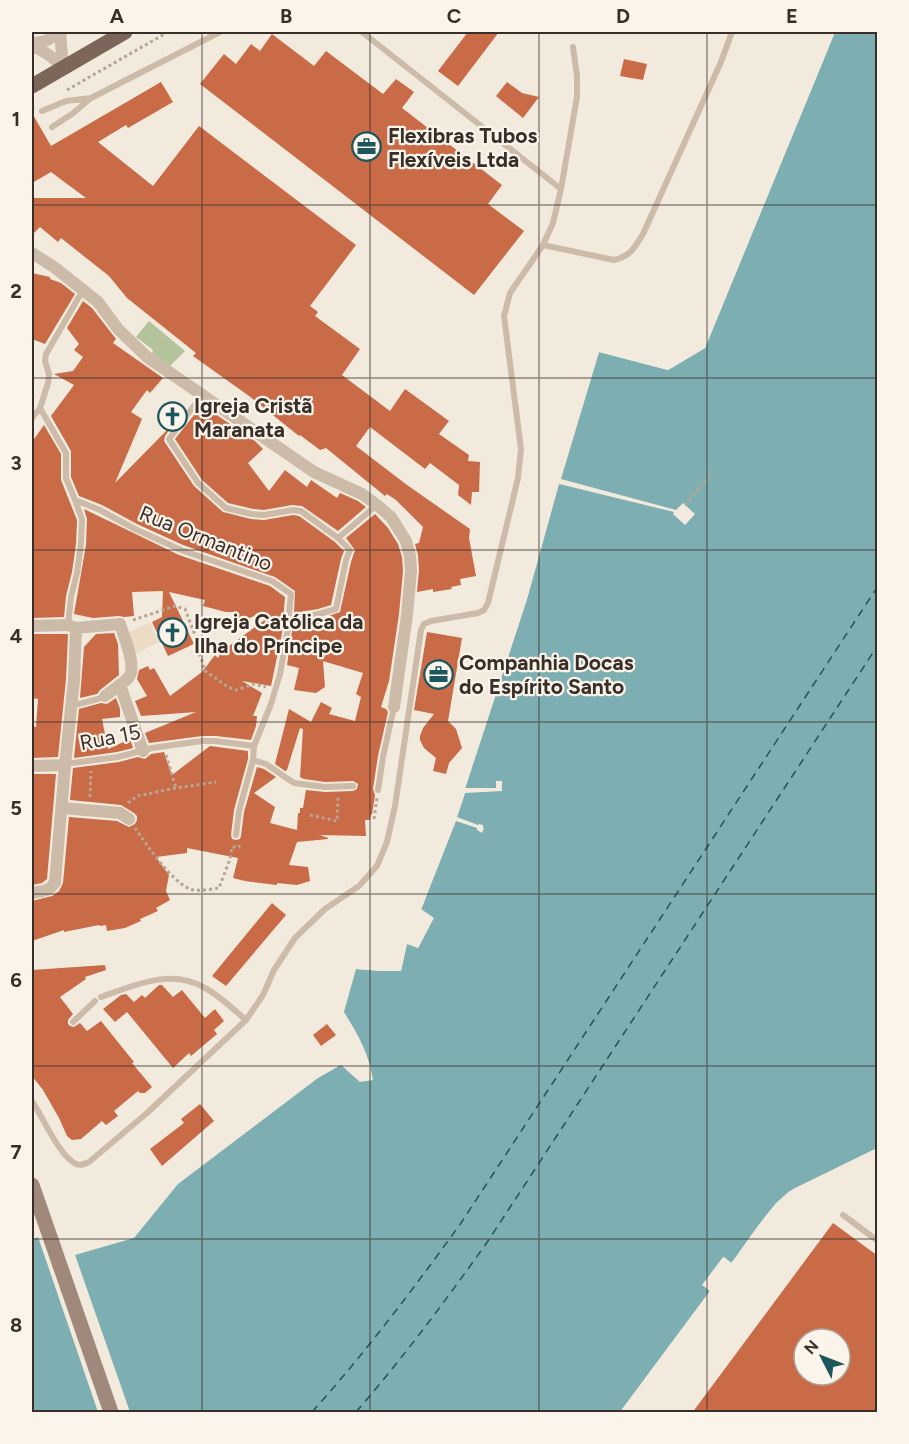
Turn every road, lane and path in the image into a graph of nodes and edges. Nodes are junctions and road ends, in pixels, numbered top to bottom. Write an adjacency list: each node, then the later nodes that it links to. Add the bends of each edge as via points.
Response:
1 (55, 32): 8 (street, via 45,41)
2 (60, 32): 10 (street)
3 (125, 32): 10 (main road)
4 (168, 32): 12 (path)
5 (220, 32): 13 (lane)
6 (362, 32): 16 (lane)
7 (732, 32): 17 (lane, via 634,249 624,258 614,260)
8 (32, 44): 10 (street)
9 (573, 47): 16 (lane, via 577,97)
10 (63, 67): 11 (main road)
11 (32, 86)
12 (61, 93)
13 (92, 98): 14 (lane, via 66,100); 15 (lane)
14 (42, 111)
15 (52, 127)
16 (561, 189): 17 (lane)
17 (543, 245): 56 (lane, via 510,292 504,316 521,449 518,478 488,603 478,614 424,624 393,815 377,866 359,886 325,909 295,938)
18 (32, 253): 19 (street)
19 (83, 290): 20 (street, via 137,349); 21 (lane, via 46,354 48,383)
20 (202, 395): 25 (street, via 314,472); 27 (lane, via 169,439 198,483 226,507 240,513 301,511)
21 (40, 408): 22 (lane); 24 (lane, via 66,453 66,478)
22 (32, 418)
23 (713, 472): 26 (path)
24 (75, 500): 28 (lane, Rua Ormantino, via 181,550 272,581 291,594); 31 (lane, via 81,519 81,544 71,597)
25 (377, 504): 27 (lane); 36 (street, via 398,526 410,556 407,615)
26 (685, 505)
27 (338, 538): 28 (lane, via 350,550 336,609)
28 (289, 619): 33 (lane)
29 (120, 624): 31 (street); 32 (street, via 132,665 128,678); 33 (path, via 175,606 185,609 204,670 236,690 254,684)
30 (32, 626): 31 (street)
31 (72, 626): 35 (street, via 74,680)
32 (120, 685): 34 (street); 39 (street)
33 (276, 689): 37 (lane)
34 (105, 696): 35 (lane)
35 (70, 706): 42 (street)
36 (394, 707): 48 (lane)
37 (254, 746): 38 (lane, Rua 15, via 208,741); 40 (lane)
38 (164, 747): 39 (lane, Rua 15); 47 (path, Rua 15)
39 (143, 751): 41 (lane, Rua 15)
40 (253, 760): 45 (lane, via 294,783); 54 (lane)
41 (92, 761): 42 (lane, Rua 15); 50 (path)
42 (64, 765): 43 (street); 49 (street)
43 (32, 766)
44 (216, 782): 47 (path)
45 (338, 786): 46 (lane); 51 (path, via 337,821)
46 (353, 786)
47 (176, 788): 52 (path, via 137,796 127,803)
48 (378, 790): 53 (path)
49 (62, 808): 50 (street); 55 (street, via 55,882 48,890)
50 (90, 811): 52 (street)
51 (310, 814)
52 (124, 816): 54 (path, via 154,856 190,889 219,888 232,847 239,847)
53 (374, 819)
54 (236, 836)
55 (32, 893)
56 (246, 1020): 57 (lane, via 204,987 162,978 98,999); 58 (lane, via 147,1113 83,1165 69,1158 55,1141)
57 (73, 1022)
58 (32, 1101)
59 (32, 1185): 62 (main road)
60 (843, 1215): 61 (lane)
61 (878, 1241)
62 (111, 1413)

